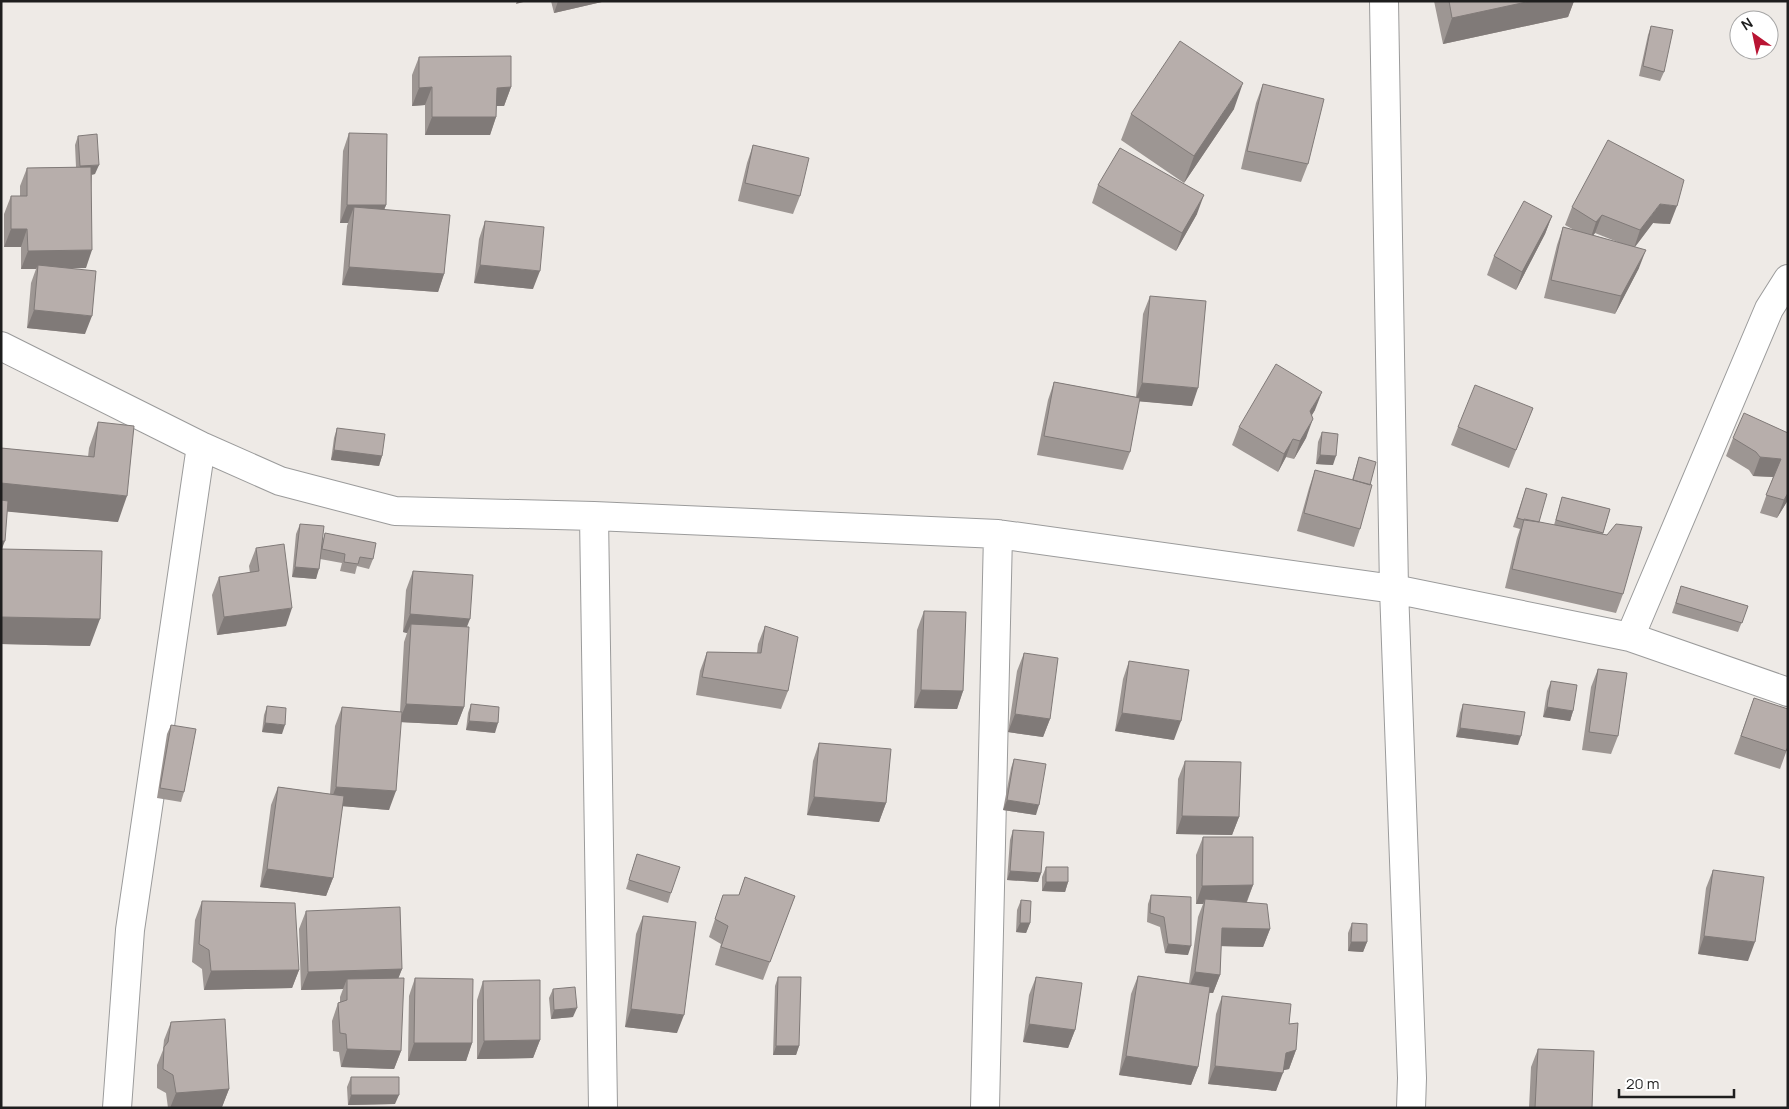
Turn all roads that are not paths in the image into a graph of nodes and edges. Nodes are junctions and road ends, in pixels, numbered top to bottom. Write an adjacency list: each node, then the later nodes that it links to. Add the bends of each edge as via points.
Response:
1 (1384, 1): 7 (street)
2 (1788, 279): 8 (street, via 1769,310)
3 (1, 346): 4 (street)
4 (201, 446): 5 (street, via 280,481 395,511); 10 (street, via 130,930)
5 (594, 516): 6 (street); 11 (street)
6 (998, 534): 7 (street); 12 (street)
7 (1394, 588): 8 (street); 13 (street)
8 (1630, 637): 9 (street)
9 (1788, 692)
10 (117, 1108)
11 (603, 1108)
12 (985, 1108)
13 (1411, 1108)

